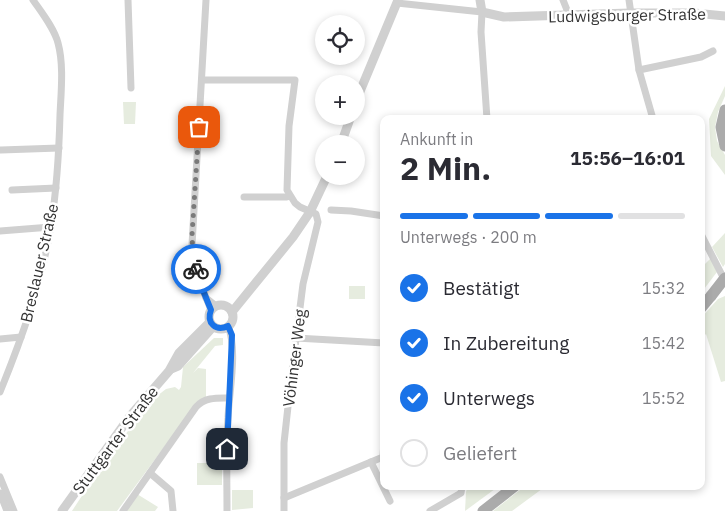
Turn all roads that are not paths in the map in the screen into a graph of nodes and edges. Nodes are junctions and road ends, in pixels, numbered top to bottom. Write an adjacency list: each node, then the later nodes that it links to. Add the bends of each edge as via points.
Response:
1 (33, 0): 21 (street, Breslauer Straße, via 58,43)
2 (128, 0): 16 (street)
3 (206, 0): 15 (street)
4 (480, 0): 8 (street)
5 (563, 0): 10 (street)
6 (629, 0): 9 (street)
7 (397, 1): 8 (street); 14 (street)
8 (482, 12): 10 (street, Ludwigsburger Straße, via 504,17); 18 (street)
9 (630, 13): 10 (street, Ludwigsburger Straße); 11 (street, Ludwigsburger Straße, via 694,12); 13 (street)
10 (569, 15)
11 (725, 16)
12 (713, 51): 13 (street, via 701,57)
13 (639, 70): 19 (street)
14 (365, 79)
15 (202, 80): 26 (street, via 295,80 289,126 287,190); 36 (street, via 192,245 198,278)
16 (131, 88)
17 (725, 110): 20 (main road, via 721,127)
18 (487, 115)
19 (652, 115)
20 (725, 146)
21 (59, 148): 22 (street); 24 (street, Breslauer Straße)
22 (1, 150)
23 (323, 185): 29 (street)
24 (56, 188): 25 (street, Breslauer Straße); 31 (street, Breslauer Straße)
25 (12, 190)
26 (290, 196): 27 (street); 29 (street, via 300,208)
27 (244, 197)
28 (331, 210): 30 (street)
29 (310, 212): 37 (street, via 272,264); 41 (street, Vöhinger Weg, via 316,214 318,222 303,284)
30 (380, 215)
31 (51, 227): 32 (street); 40 (street, Breslauer Straße)
32 (0, 231)
33 (705, 242): 34 (street)
34 (725, 279): 35 (main road, bridge)
35 (705, 303)
36 (214, 308): 37 (street, via 222,305); 38 (street, via 209,316)
37 (230, 310): 39 (street, via 232,321)
38 (212, 324): 39 (street, via 223,328); 59 (street, Stuttgarter Straße, via 179,354 169,371 131,414)
39 (228, 326): 45 (street, via 232,335)
40 (21, 338): 42 (street, Breslauer Straße); 44 (street, Breslauer Straße)
41 (296, 338): 43 (street); 55 (street, Vöhinger Weg, via 284,443)
42 (0, 339)
43 (380, 343)
44 (0, 392)
45 (229, 398): 48 (street, via 202,401); 62 (street)
46 (380, 458): 47 (street)
47 (372, 462): 50 (street); 55 (street)
48 (150, 473): 60 (street); 61 (street, via 171,491)
49 (0, 477): 58 (street)
50 (380, 479)
51 (385, 490): 56 (street)
52 (461, 490): 64 (street)
53 (510, 490): 65 (main road)
54 (0, 493): 57 (street)
55 (284, 498): 63 (street, Vöhinger Weg)
56 (390, 501)
57 (7, 511)
58 (14, 511)
59 (62, 511)
60 (123, 511)
61 (173, 511)
62 (227, 511)
63 (284, 511)
64 (430, 511)
65 (483, 511)

